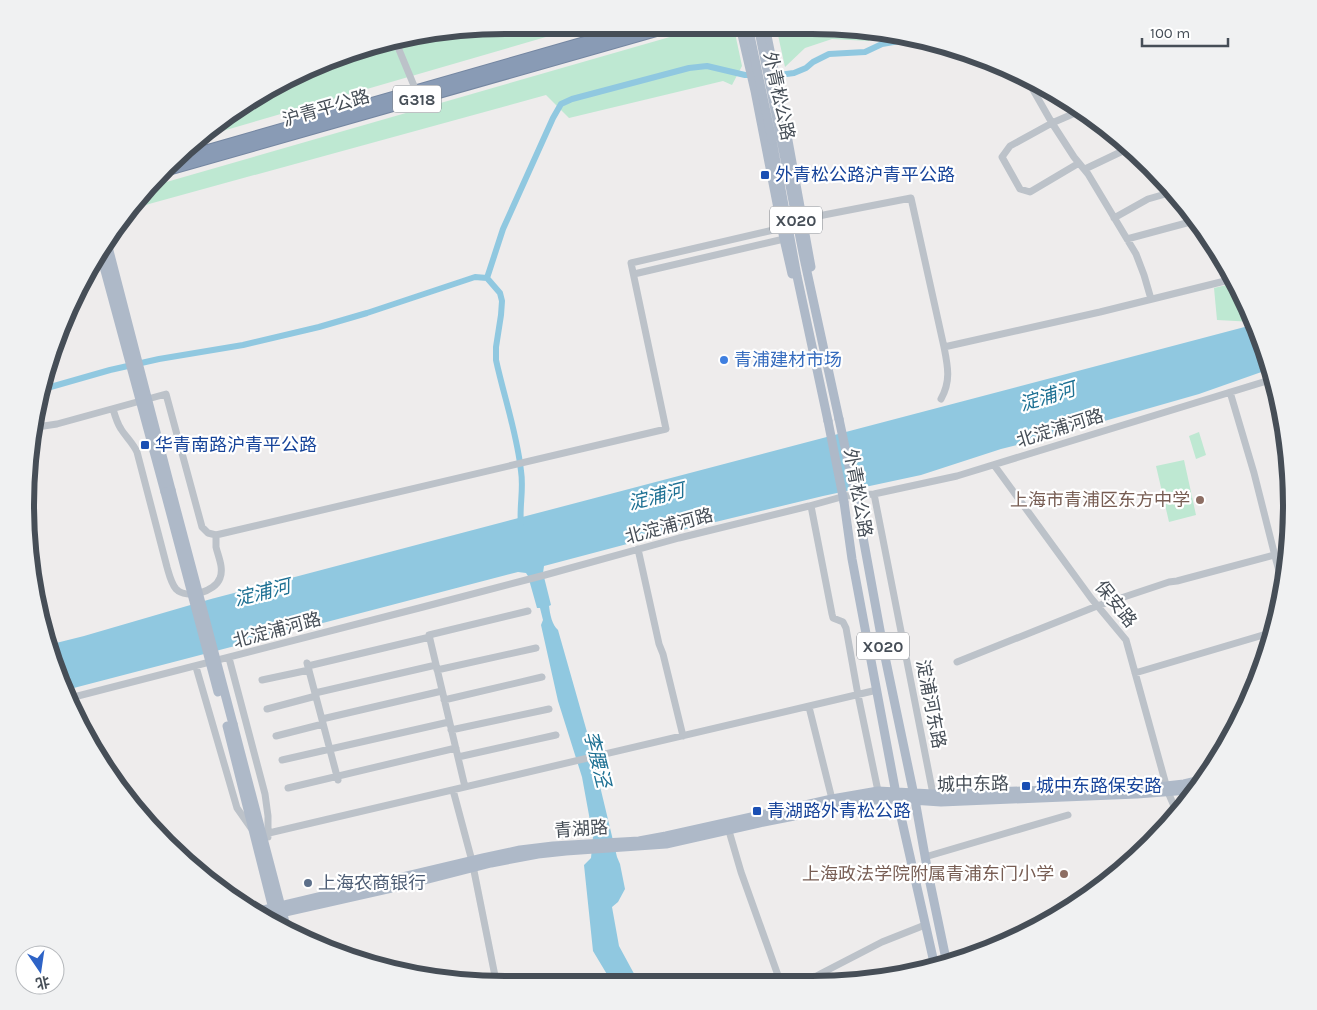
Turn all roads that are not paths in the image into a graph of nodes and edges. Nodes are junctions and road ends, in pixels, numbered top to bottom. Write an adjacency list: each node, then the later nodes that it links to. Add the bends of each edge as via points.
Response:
1 (615, 34): 11 (highway, 沪青平公路 / G318)
2 (644, 34): 11 (highway, 沪青平公路 / G318)
3 (743, 34): 9 (main road)
4 (744, 34): 14 (main road, 外青松公路 / X020, bridge)
5 (759, 34): 14 (main road, 外青松公路 / X020, bridge)
6 (766, 34): 8 (main road)
7 (398, 47): 11 (street)
8 (770, 49): 9 (main road, via 757,39 749,43); 21 (main road)
9 (746, 50): 23 (main road)
10 (1032, 89): 13 (street)
11 (418, 94): 16 (highway, 沪青平公路 / G318); 18 (highway, 沪青平公路 / G318)
12 (1074, 113): 13 (street)
13 (1052, 123): 17 (street); 17 (street, via 1010,146 1002,157 1020,190 1030,192)
14 (776, 140): 30 (main road, 外青松公路 / X020); 32 (main road, 外青松公路 / X020)
15 (1123, 151): 17 (street)
16 (189, 156)
17 (1082, 166): 20 (street)
18 (177, 167)
19 (1166, 194): 20 (street, via 1148,199)
20 (1114, 218): 25 (street)
21 (803, 219): 32 (main road); 33 (street, via 911,198)
22 (1189, 222): 25 (street)
23 (782, 228): 24 (main road); 28 (street, via 632,263)
24 (784, 239): 28 (street); 30 (main road)
25 (1127, 239): 31 (street, via 1141,265)
26 (109, 250): 34 (main road)
27 (102, 260): 34 (main road)
28 (634, 274): 44 (street, via 666,429)
29 (1226, 281): 31 (street)
30 (802, 298): 61 (main road, 外青松公路 / X020, bridge, via 844,502)
31 (1150, 299): 33 (street)
32 (814, 300): 90 (main road, 外青松公路 / X020, bridge)
33 (944, 347): 37 (street, via 948,381)
34 (130, 351): 38 (main road)
35 (1266, 381): 36 (street, 北淀浦河路)
36 (1230, 392): 41 (street, 北淀浦河路); 46 (street)
37 (941, 399)
38 (143, 400): 39 (street); 44 (street, via 166,394 202,527 208,533); 72 (main road, bridge)
39 (113, 409): 40 (street); 44 (street, via 120,428 137,452 169,575 176,589 182,593 200,593 216,585 220,579)
40 (41, 426)
41 (994, 465): 42 (street, 北淀浦河路); 48 (street, 保安路)
42 (874, 494): 43 (street, 北淀浦河路, via 845,496); 91 (street, 淀浦河东路)
43 (811, 506): 45 (street, 北淀浦河路); 64 (street, via 832,614 846,628)
44 (216, 534)
45 (638, 549): 53 (street, 北淀浦河路); 76 (street)
46 (1274, 555): 47 (street); 48 (street, via 1168,582)
47 (1279, 570)
48 (1097, 606): 54 (street); 58 (street, 保安路, via 1126,640)
49 (528, 611): 51 (street)
50 (1265, 634): 58 (street)
51 (430, 637): 56 (street); 57 (street)
52 (536, 648): 57 (street)
53 (229, 658): 55 (street, 北淀浦河路); 96 (street, via 265,794)
54 (957, 662)
55 (196, 666): 65 (street, 北淀浦河路); 98 (street, via 237,808)
56 (308, 666): 60 (street); 63 (street)
57 (437, 667): 62 (street); 63 (street)
58 (1136, 673): 86 (street, 保安路)
59 (542, 677): 66 (street)
60 (262, 680)
61 (877, 690): 64 (street); 89 (main road, 外青松公路 / X020)
62 (442, 691): 66 (street); 70 (street)
63 (316, 695): 68 (street); 70 (street)
64 (858, 695): 67 (street); 88 (street)
65 (75, 697)
66 (444, 700): 71 (street)
67 (809, 707): 76 (street); 92 (street)
68 (267, 709)
69 (549, 709): 73 (street)
70 (323, 722): 75 (street); 78 (street)
71 (449, 722): 73 (street); 78 (street)
72 (230, 725): 94 (main road); 98 (main road)
73 (452, 730): 77 (street)
74 (556, 735): 79 (street)
75 (276, 736)
76 (683, 736): 83 (street)
77 (456, 748): 79 (street); 81 (street)
78 (330, 749): 80 (street); 81 (street)
79 (458, 757): 83 (street)
80 (282, 760)
81 (337, 778): 84 (street)
82 (1193, 782): 86 (main road, 城中东路)
83 (465, 787): 87 (street)
84 (288, 788)
85 (1189, 788): 86 (main road, 城中东路)
86 (1167, 789): 91 (main road, 城中东路, via 1099,796); 93 (street, 保安路)
87 (453, 790): 99 (street); 103 (street)
88 (878, 791): 89 (main road, 青湖路); 92 (main road, 青湖路)
89 (896, 796): 90 (main road, 城中东路); 97 (main road, 青湖路); 109 (main road, 外青松公路 / X020)
90 (914, 796): 91 (main road, 城中东路); 102 (main road, 外青松公路 / X020)
91 (933, 798)
92 (832, 799): 100 (main road, 青湖路)
93 (1174, 806)
94 (256, 808): 96 (street); 101 (main road)
95 (1068, 815): 102 (street)
96 (268, 824): 99 (street)
97 (729, 831): 100 (main road, 青湖路, via 666,844); 113 (street)
98 (254, 832): 104 (main road)
99 (269, 834): 101 (street)
100 (616, 846): 103 (main road, 青湖路)
101 (266, 850): 104 (main road)
102 (925, 857): 110 (main road, 外青松公路 / X020)
103 (472, 864): 104 (main road, 青湖路); 112 (street)
104 (278, 910): 105 (main road, 青湖路); 106 (main road, 青湖路); 107 (main road); 108 (main road)
105 (266, 911)
106 (270, 914)
107 (277, 918)
108 (283, 920)
109 (925, 924): 111 (main road, 外青松公路 / X020); 114 (street, via 882,942)
110 (945, 956)
111 (933, 960)
112 (495, 976)
113 (778, 976)
114 (818, 976)

